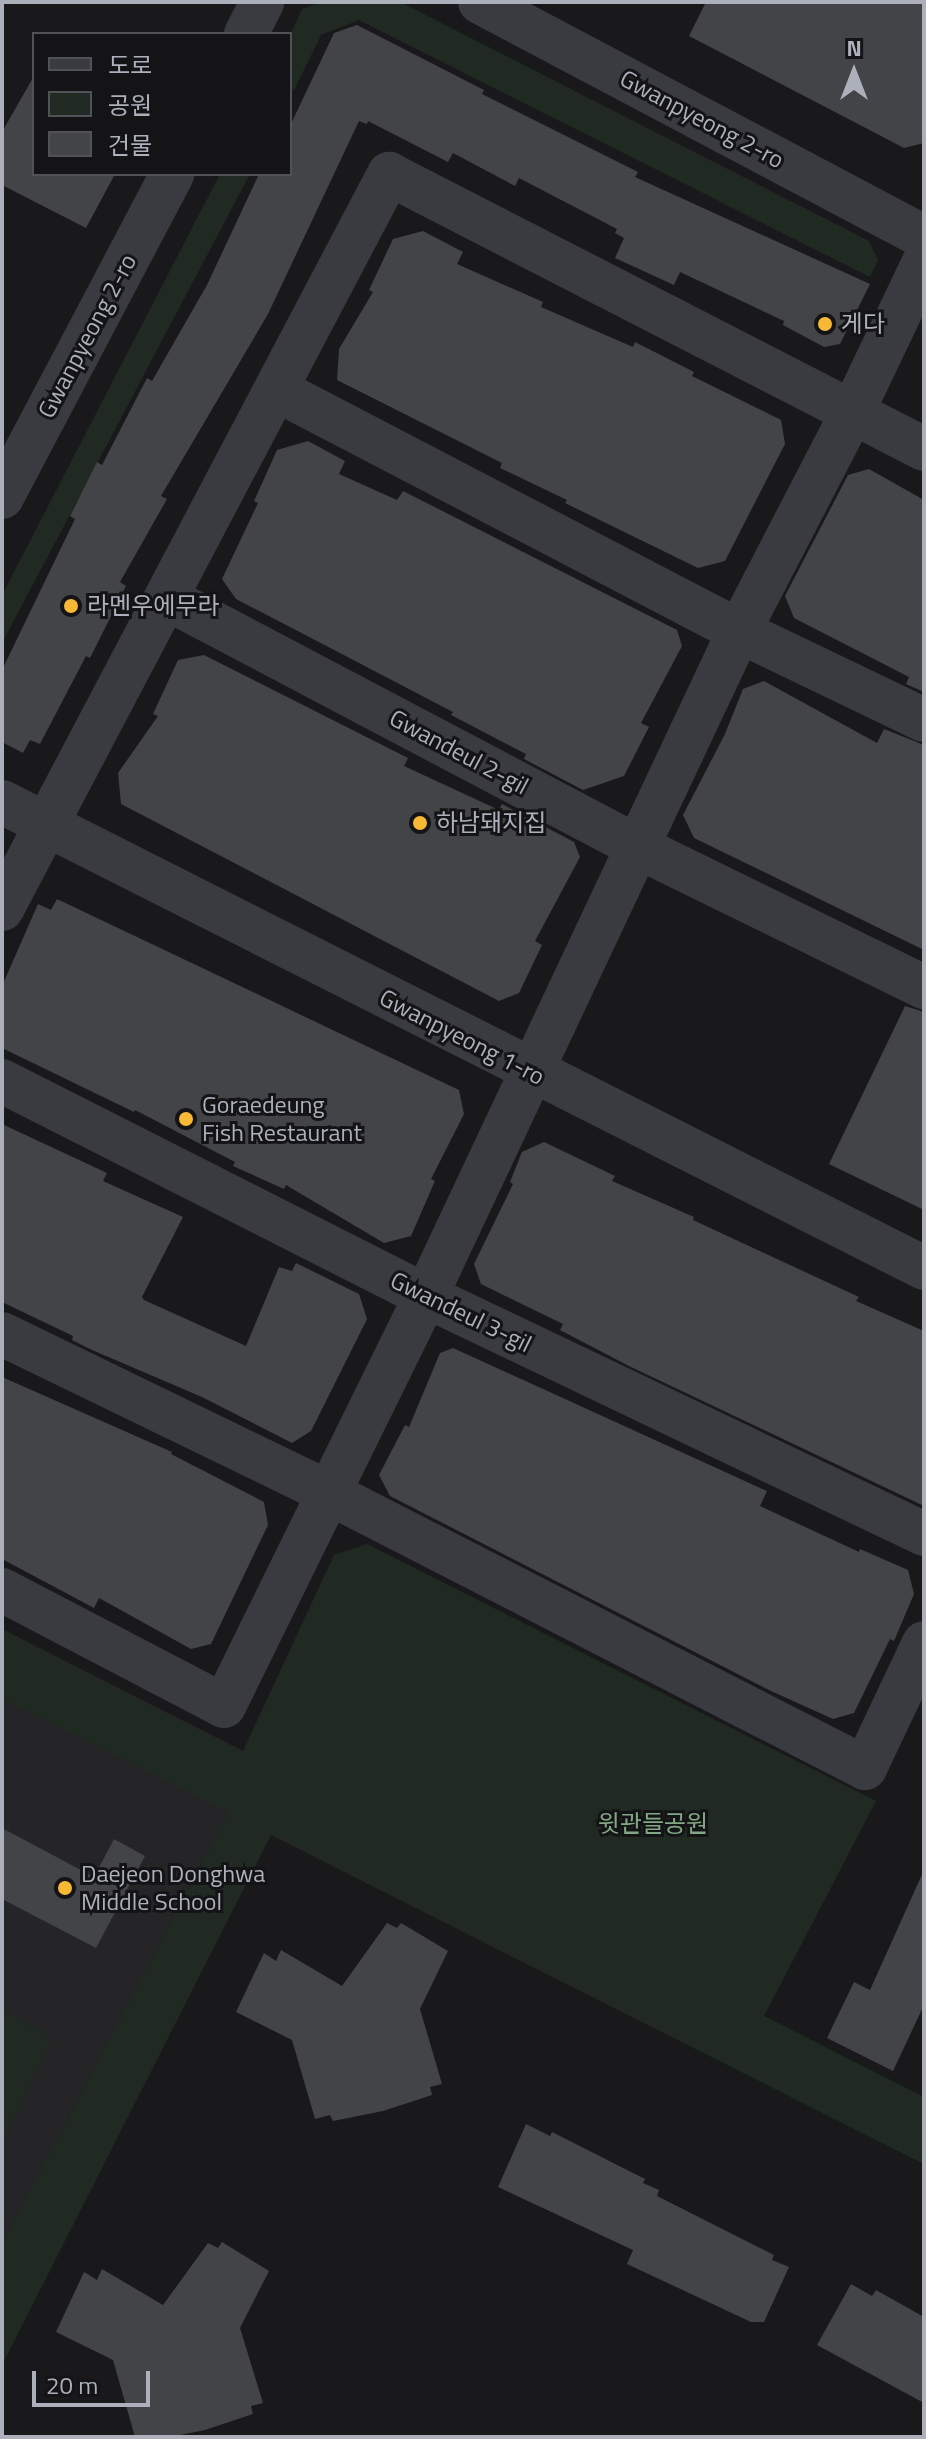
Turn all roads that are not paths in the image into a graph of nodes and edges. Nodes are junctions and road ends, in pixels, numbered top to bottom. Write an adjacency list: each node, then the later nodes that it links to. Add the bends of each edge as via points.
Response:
1 (262, 2): 3 (street)
2 (480, 2): 5 (street, Gwanpyeong 2-ro)
3 (247, 32)
4 (171, 176): 10 (street, Gwanpyeong 2-ro)
5 (924, 237)
6 (924, 262): 8 (street)
7 (277, 390): 8 (street, via 389,174); 11 (street); 12 (street)
8 (852, 413): 9 (street); 12 (street)
9 (924, 449)
10 (2, 497)
11 (168, 599): 15 (street); 16 (street, Gwandeul 2-gil)
12 (739, 631): 13 (street); 16 (street)
13 (924, 720)
14 (2, 802): 15 (street, Gwanpyeong 1-ro)
15 (44, 823): 17 (street); 19 (street, Gwanpyeong 1-ro)
16 (636, 846): 18 (street, Gwandeul 2-gil); 19 (street)
17 (2, 909)
18 (924, 987)
19 (530, 1072): 21 (street, Gwanpyeong 1-ro); 22 (street)
20 (2, 1081): 22 (street, Gwandeul 3-gil)
21 (924, 1268)
22 (426, 1296): 24 (street); 25 (street, Gwandeul 3-gil)
23 (2, 1334): 24 (street)
24 (331, 1494): 26 (street, via 224,1706); 27 (street, via 865,1768)
25 (924, 1534)
26 (2, 1590)
27 (924, 1643)

